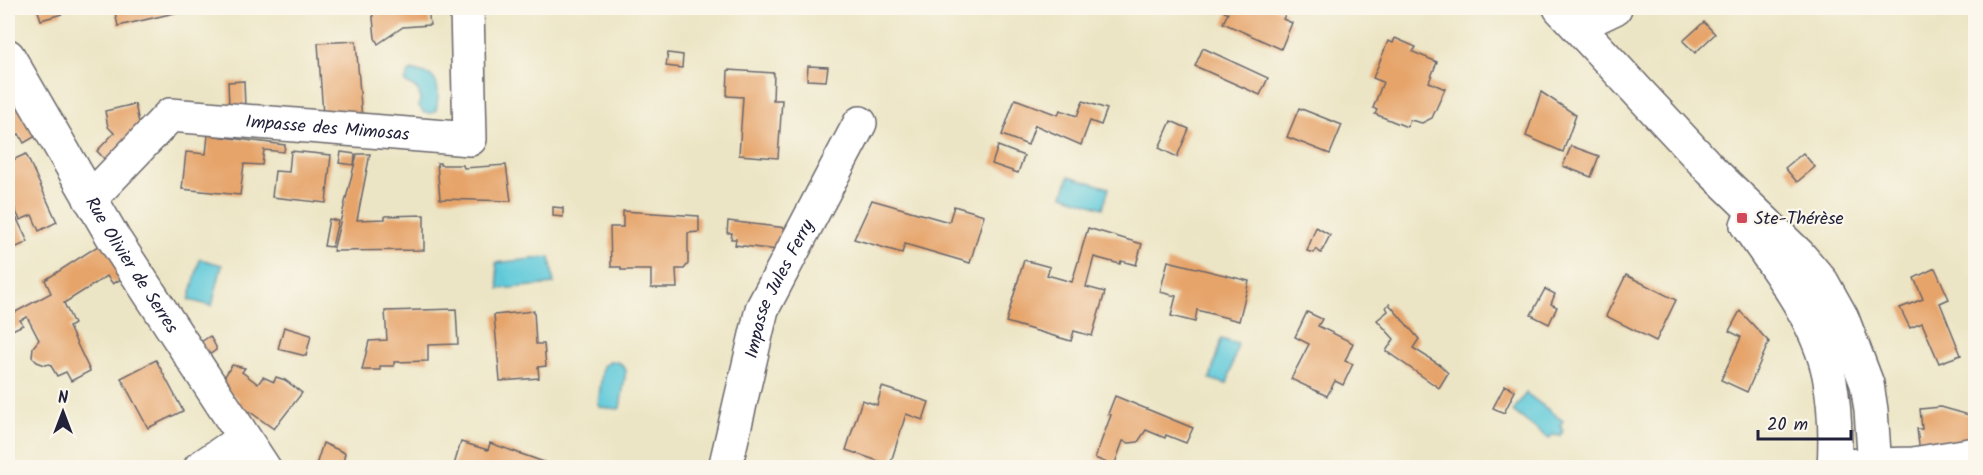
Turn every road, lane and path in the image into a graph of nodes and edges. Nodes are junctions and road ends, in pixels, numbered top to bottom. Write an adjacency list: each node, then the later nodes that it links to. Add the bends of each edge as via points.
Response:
1 (467, 8): 7 (street, Impasse des Mimosas, via 470,140 170,115)
2 (1614, 8): 3 (street)
3 (1569, 16): 6 (street)
4 (11, 72): 7 (street, Rue Olivier de Serres)
5 (860, 123): 14 (street, Impasse Jules Ferry, via 762,309)
6 (1712, 171): 10 (street, via 1798,254 1822,282 1842,318 1867,384); 11 (street, via 1789,285 1814,333 1829,373 1835,416)
7 (90, 199): 8 (street, Rue Olivier de Serres)
8 (244, 438): 12 (street); 13 (street, Rue Olivier de Serres)
9 (1976, 454): 10 (street)
10 (1875, 466): 11 (street)
11 (1834, 467)
12 (200, 468)
13 (264, 468)
14 (725, 468)

